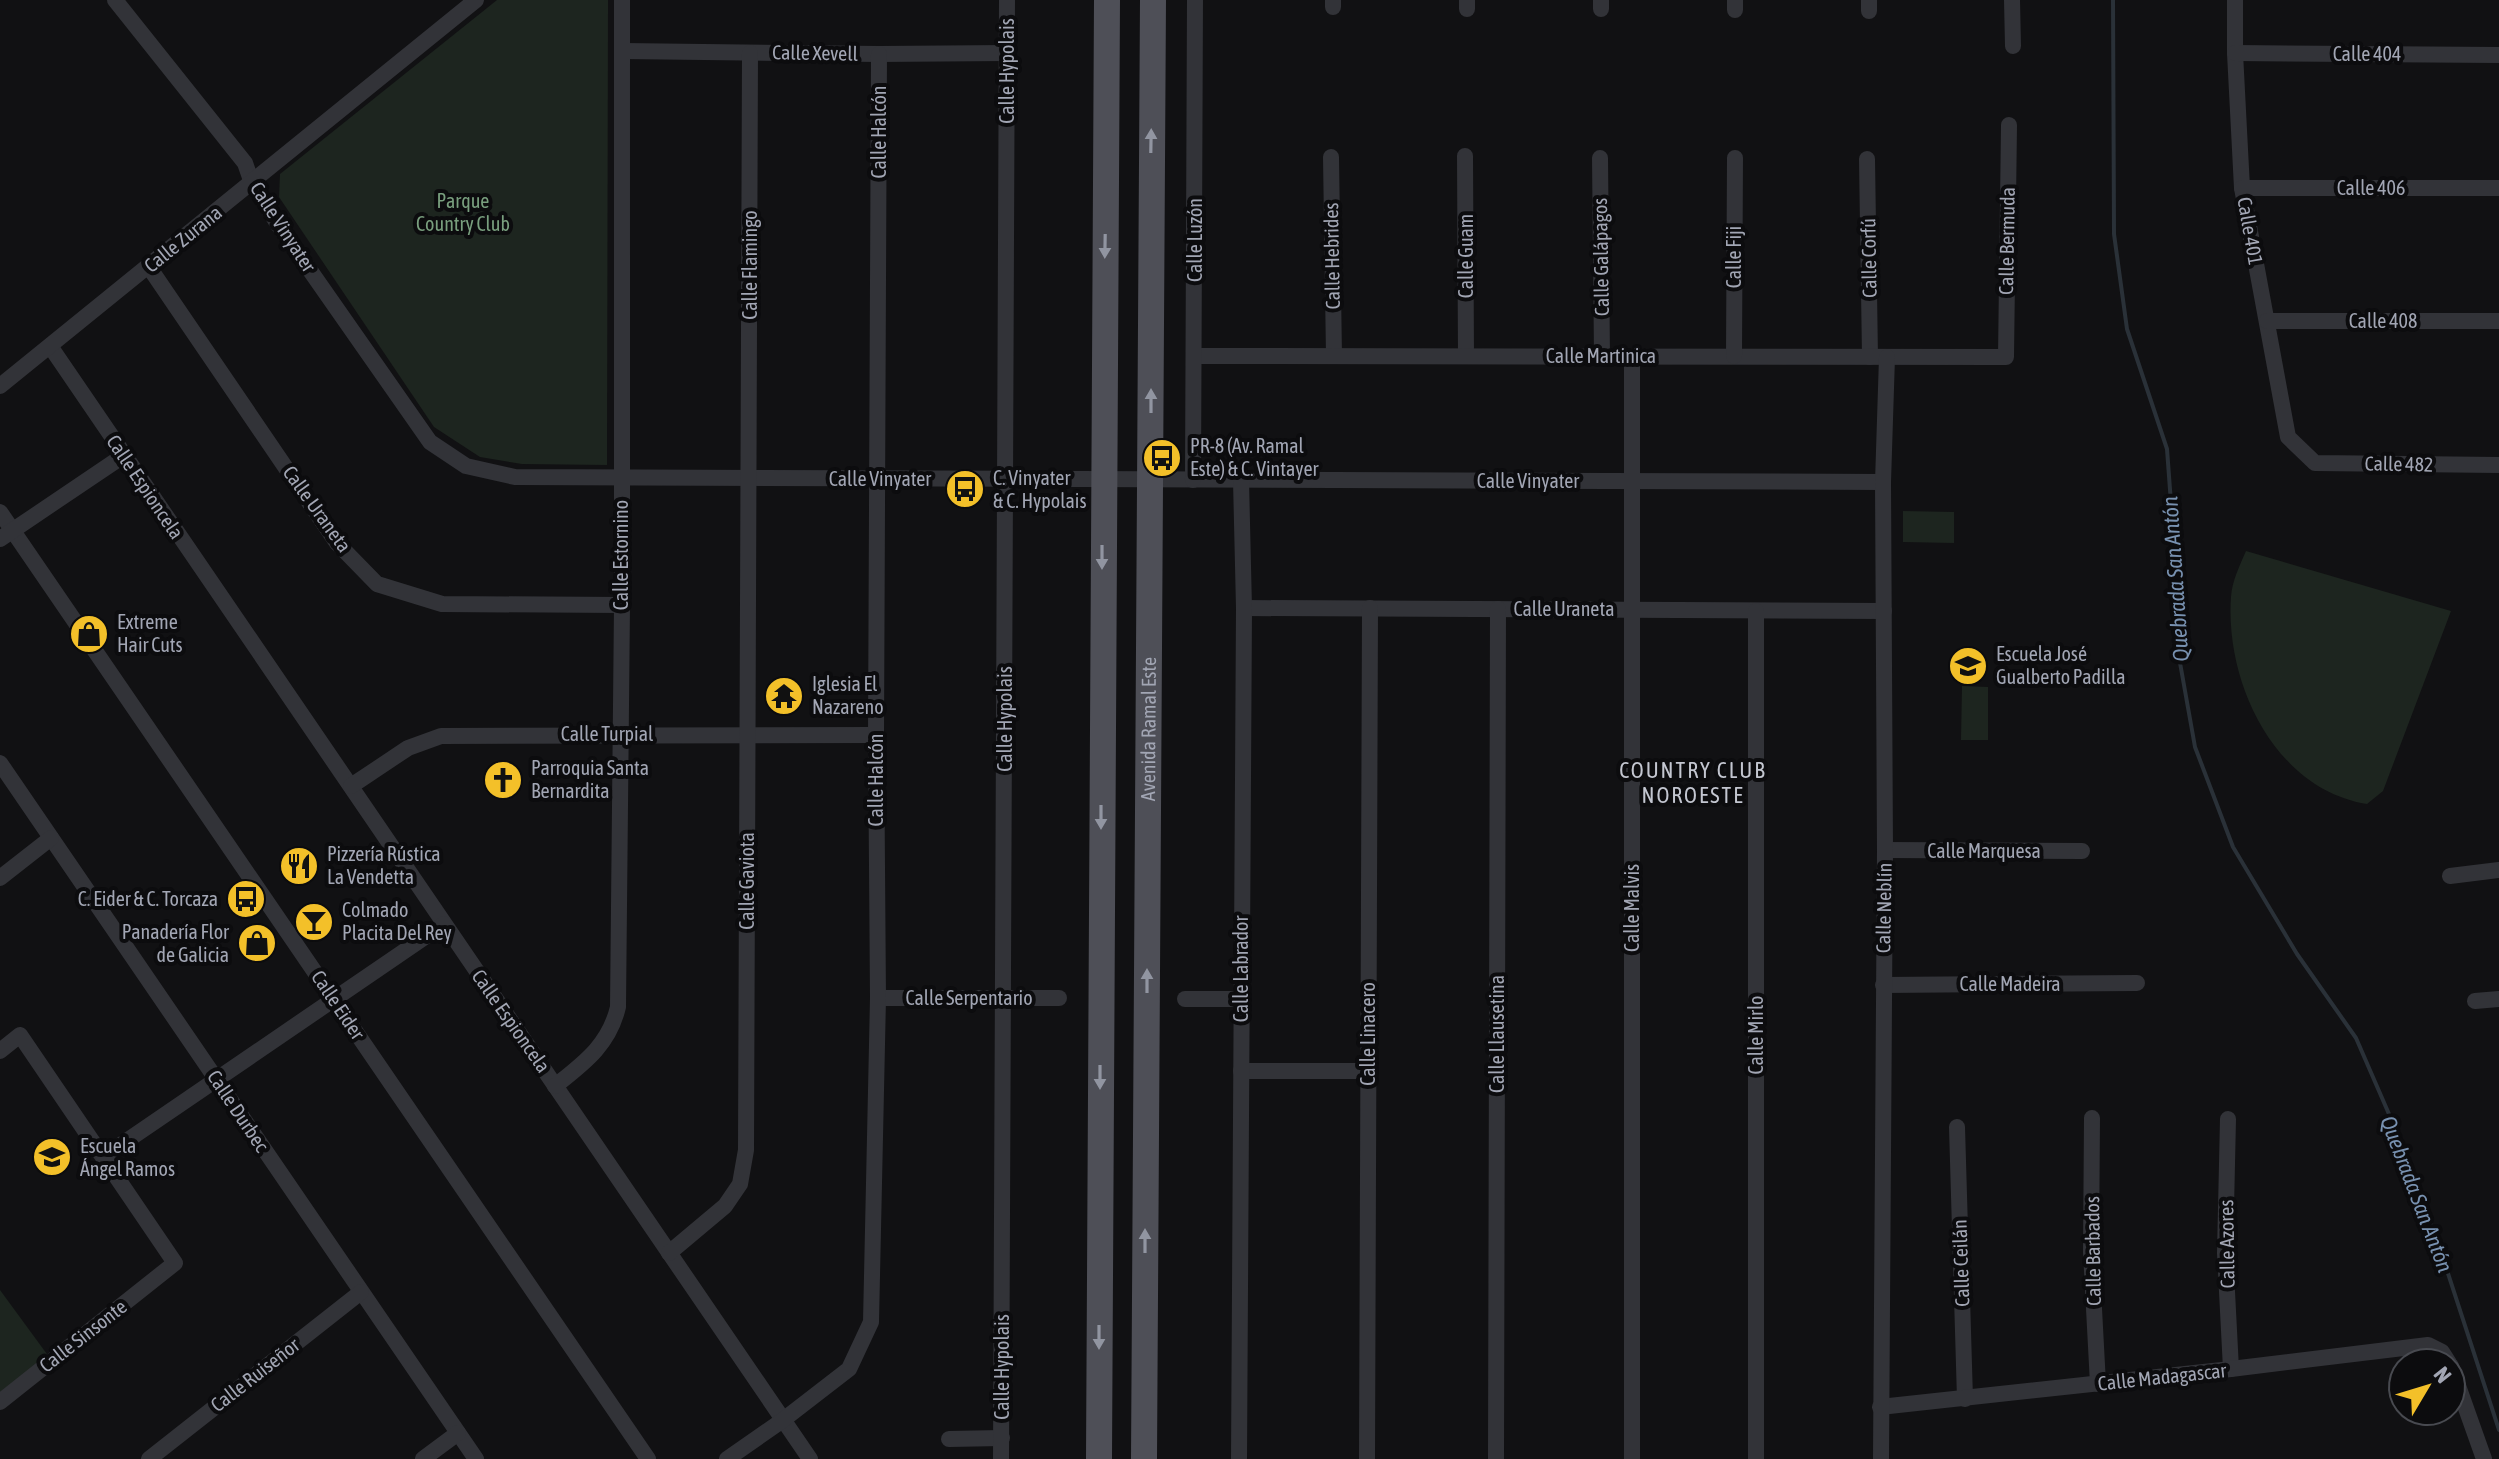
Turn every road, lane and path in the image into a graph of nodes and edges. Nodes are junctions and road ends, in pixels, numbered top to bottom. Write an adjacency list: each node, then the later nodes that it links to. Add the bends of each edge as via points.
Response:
1 (115, 0): 23 (street, Calle Vinyater, via 245,163)
2 (476, 0): 23 (street, Calle Zurana)
3 (622, 0): 11 (street, Calle Estornino)
4 (1007, 0): 13 (street, Calle Hypolais)
5 (1107, 0): 46 (main road, one-way to 46)
6 (1153, 0): 47 (main road, Avenida Ramal Este, one-way to 6)
7 (1195, 0): 30 (street, Calle Luzón)
8 (2012, 0): 10 (street)
9 (2235, 0): 14 (street, Calle 401)
10 (2013, 46)
11 (623, 51): 12 (street, Calle Xevell); 42 (street, Calle Estornino)
12 (750, 53): 15 (street, Calle Xevell); 43 (street, Calle Flamingo)
13 (1007, 53): 15 (street, Calle Xevell); 45 (street, Calle Hypolais)
14 (2235, 53): 16 (street, Calle 404); 24 (street, Calle 401)
15 (879, 54): 44 (street, Calle Halcón)
16 (2499, 55)
17 (2009, 125): 37 (street, Calle Bermuda)
18 (1465, 156): 32 (street, Calle Guam)
19 (1331, 157): 31 (street, Calle Hebrides)
20 (1600, 158): 33 (street, Calle Galápagos)
21 (1735, 158): 35 (street, Calle Fiji)
22 (1867, 159): 36 (street, Calle Corfú)
23 (252, 183): 26 (street, Calle Zurana); 42 (street, Calle Vinyater, via 430,442 466,466 515,477)
24 (2242, 188): 25 (street, Calle 406); 27 (street, Calle 401)
25 (2499, 188)
26 (149, 267): 29 (street, Calle Zurana); 54 (street, Calle Uraneta, via 337,543 377,584 442,604)
27 (2267, 321): 28 (street, Calle 408); 39 (street, Calle 401, via 2288,437)
28 (2499, 321)
29 (50, 346): 38 (street, Calle Zurana); 40 (street, Calle Espioncela)
30 (1196, 356): 31 (street, Calle Martinica); 48 (street, Calle Luzón)
31 (1334, 356): 32 (street, Calle Martinica)
32 (1466, 356): 33 (street, Calle Martinica)
33 (1602, 356): 34 (street, Calle Martinica)
34 (1632, 356): 35 (street, Calle Martinica); 50 (street, Calle Malvis)
35 (1734, 356): 36 (street, Calle Martinica)
36 (1879, 357): 37 (street, Calle Martinica); 51 (street, Calle Neblín)
37 (2006, 357)
38 (0, 386)
39 (2303, 452): 41 (street, Calle 482, via 2315,463)
40 (123, 456): 53 (street); 65 (street, Calle Espioncela)
41 (2499, 465)
42 (620, 478): 43 (street, Calle Vinyater); 54 (street, Calle Estornino)
43 (749, 478): 44 (street, Calle Vinyater); 62 (street, Calle Gaviota)
44 (877, 479): 45 (street, Calle Vinyater); 63 (street, Calle Halcón)
45 (1006, 479): 46 (street, Calle Vinyater); 76 (street, Calle Hypolais)
46 (1103, 479): 47 (street, Calle Vinyater); 112 (main road, one-way to 112)
47 (1151, 479): 48 (street, Calle Vinyater); 113 (main road, Avenida Ramal Este, one-way to 47)
48 (1193, 480): 49 (street, Calle Vinyater)
49 (1241, 480): 50 (street, Calle Vinyater); 55 (street, Calle Labrador)
50 (1632, 481): 51 (street, Calle Vinyater); 58 (street, Calle Malvis)
51 (1883, 482): 60 (street, Calle Neblín)
52 (0, 512): 53 (street, Calle Eider)
53 (6, 535): 78 (street, Calle Eider)
54 (622, 605): 61 (street, Calle Estornino)
55 (1244, 608): 56 (street, Calle Uraneta); 80 (street, Calle Labrador)
56 (1370, 608): 57 (street, Calle Uraneta); 85 (street, Calle Linacero)
57 (1498, 609): 58 (street, Calle Uraneta); 116 (street, Calle Llausetina)
58 (1632, 610): 59 (street, Calle Uraneta); 117 (street, Calle Malvis)
59 (1756, 611): 60 (street, Calle Uraneta); 118 (street, Calle Mirlo)
60 (1884, 611): 67 (street, Calle Neblín)
61 (620, 734): 62 (street, Calle Turpial); 65 (street, Calle Turpial, via 441,736 408,748); 87 (street, Calle Estornino, via 618,1007 614,1025 594,1054)
62 (748, 734): 63 (street, Calle Turpial); 92 (street, Calle Gaviota, via 746,1150 740,1184 725,1206)
63 (876, 735): 75 (street, Calle Halcón)
64 (0, 763): 66 (street, Calle Durbec)
65 (351, 786): 72 (street, Calle Espioncela)
66 (51, 838): 71 (street); 86 (street, Calle Durbec)
67 (1885, 850): 68 (street, Calle Marquesa); 74 (street, Calle Neblín)
68 (2082, 851)
69 (2499, 870): 70 (street)
70 (2450, 876)
71 (0, 878)
72 (444, 924): 78 (street); 87 (street, Calle Espioncela)
73 (2137, 983): 74 (street, Calle Madeira)
74 (1883, 985): 99 (street, Calle Neblín)
75 (878, 998): 76 (street, Calle Serpentario); 101 (street, Calle Halcón, via 871,1322 849,1369)
76 (1004, 998): 77 (street, Calle Serpentario); 103 (street, Calle Hypolais)
77 (1059, 998)
78 (334, 999): 86 (street); 108 (street, Calle Eider)
79 (1185, 999): 80 (street)
80 (1240, 999): 84 (street, Calle Labrador)
81 (2499, 999): 82 (street)
82 (2475, 1001)
83 (0, 1051): 91 (street, via 20,1035)
84 (1241, 1071): 85 (street); 114 (street, Calle Labrador)
85 (1367, 1071): 115 (street, Calle Linacero)
86 (216, 1080): 91 (street); 93 (street, Calle Durbec)
87 (555, 1086): 92 (street, Calle Espioncela)
88 (2092, 1118): 96 (street, Calle Barbados, via 2091,1252)
89 (2228, 1119): 95 (street, Calle Azores, via 2225,1253)
90 (1957, 1127): 97 (street, Calle Ceilán)
91 (103, 1157): 98 (street, Calle Sinsonte, via 175,1263)
92 (669, 1253): 101 (street, Calle Espioncela)
93 (361, 1292): 102 (street, Calle Durbec); 105 (street, Calle Ruiseñor)
94 (2387, 1350): 95 (street, Calle Madagascar)
95 (2231, 1369): 96 (street, Calle Madagascar)
96 (2098, 1384): 97 (street, Calle Madagascar)
97 (1965, 1399): 99 (street, Calle Madagascar)
98 (0, 1402)
99 (1880, 1407): 119 (street, Calle Neblín)
100 (2467, 1414): 120 (street)
101 (783, 1420): 109 (street, Calle Halcón); 110 (street, Calle Espioncela)
102 (458, 1433): 106 (street); 107 (street, Calle Durbec)
103 (1002, 1438): 104 (street, Calle Hypolais); 111 (street, Calle Hypolais)
104 (949, 1439)
105 (149, 1459)
106 (423, 1459)
107 (476, 1459)
108 (648, 1459)
109 (727, 1459)
110 (810, 1459)
111 (1001, 1459)
112 (1099, 1459)
113 (1144, 1459)
114 (1239, 1459)
115 (1367, 1459)
116 (1496, 1459)
117 (1632, 1459)
118 (1756, 1459)
119 (1881, 1459)
120 (2484, 1459)

